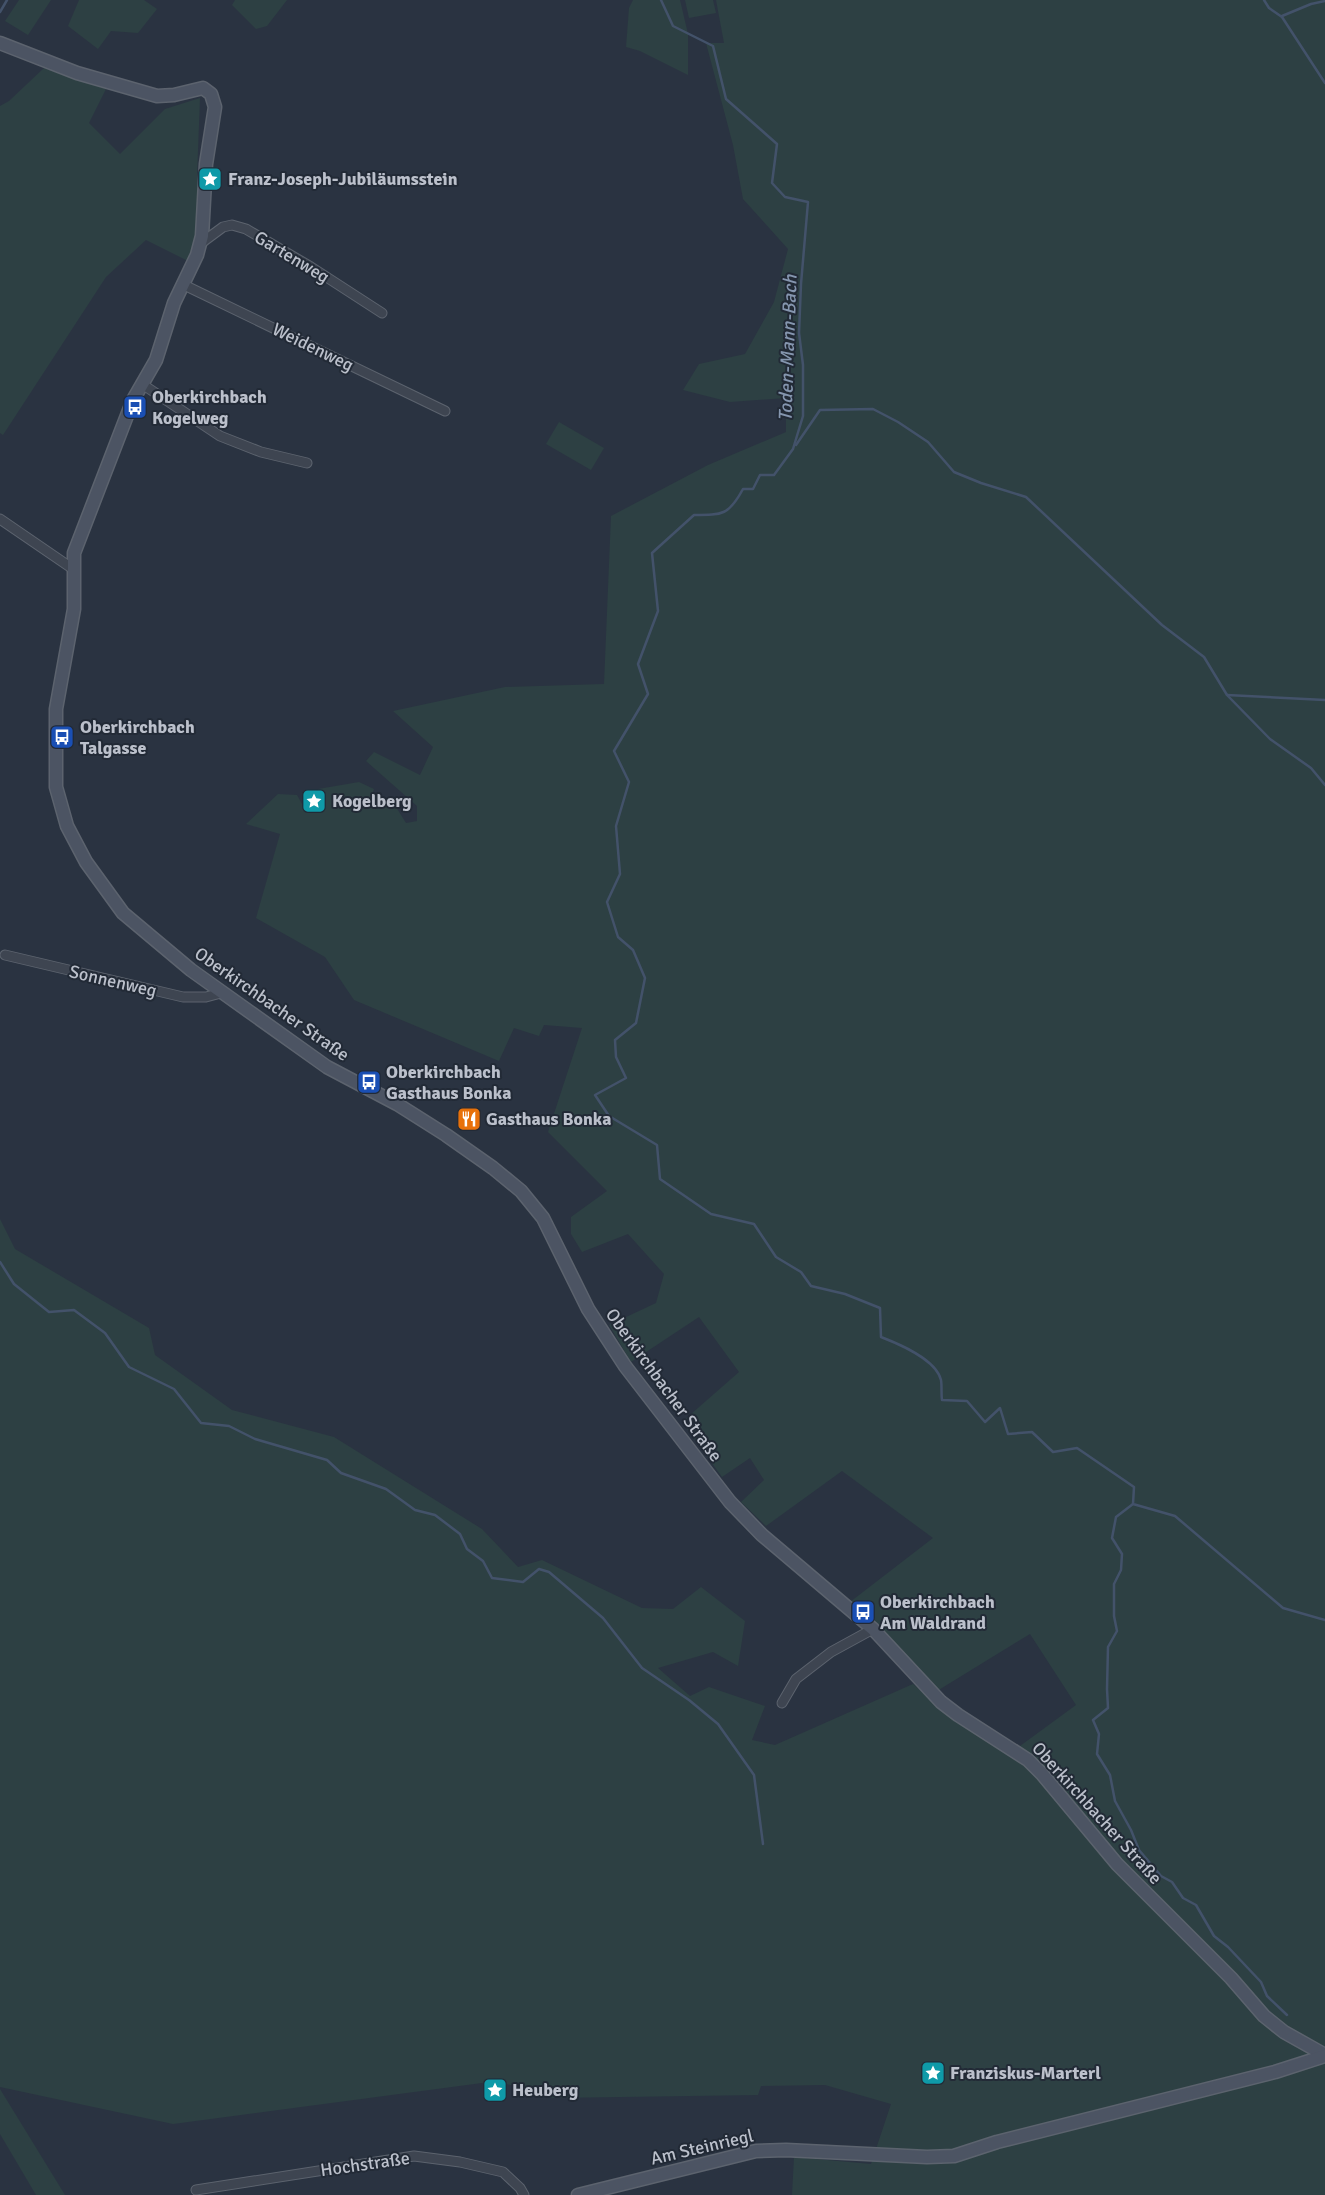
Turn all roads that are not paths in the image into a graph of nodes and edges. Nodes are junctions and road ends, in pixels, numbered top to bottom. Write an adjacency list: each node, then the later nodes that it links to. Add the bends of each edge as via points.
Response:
1 (0, 43): 2 (street, Oberkirchbacher Straße, via 69,70 157,96 198,88 208,90 215,107 206,164 204,226)
2 (200, 244): 3 (street, Oberkirchbacher Straße); 4 (street, Gartenweg, via 223,227 246,229)
3 (182, 284): 5 (street, Oberkirchbacher Straße, via 161,349); 6 (street, Weidenweg)
4 (382, 313)
5 (142, 384): 7 (street, via 220,436 261,452); 9 (street, Oberkirchbacher Straße, via 90,509 74,553)
6 (445, 411)
7 (307, 463)
8 (0, 519): 9 (street)
9 (73, 569): 11 (street, Oberkirchbacher Straße, via 74,608 56,709 56,787 64,818 86,862 123,913)
10 (5, 955): 11 (street, Sonnenweg, via 183,997)
11 (221, 993): 12 (street, Oberkirchbacher Straße, via 327,1067 442,1132 521,1191 546,1222 578,1291 614,1349 644,1393 730,1502 762,1535)
12 (873, 1629): 13 (street, via 831,1652 796,1679); 14 (street, Oberkirchbacher Straße, via 941,1702 1032,1764 1117,1864 1264,2016)
13 (782, 1703)
14 (1325, 2056): 17 (street, Am Steinriegl, via 954,2156 756,2151)
15 (196, 2190): 16 (street, Hochstraße, via 414,2156 503,2172)
16 (524, 2195)
17 (578, 2195)

